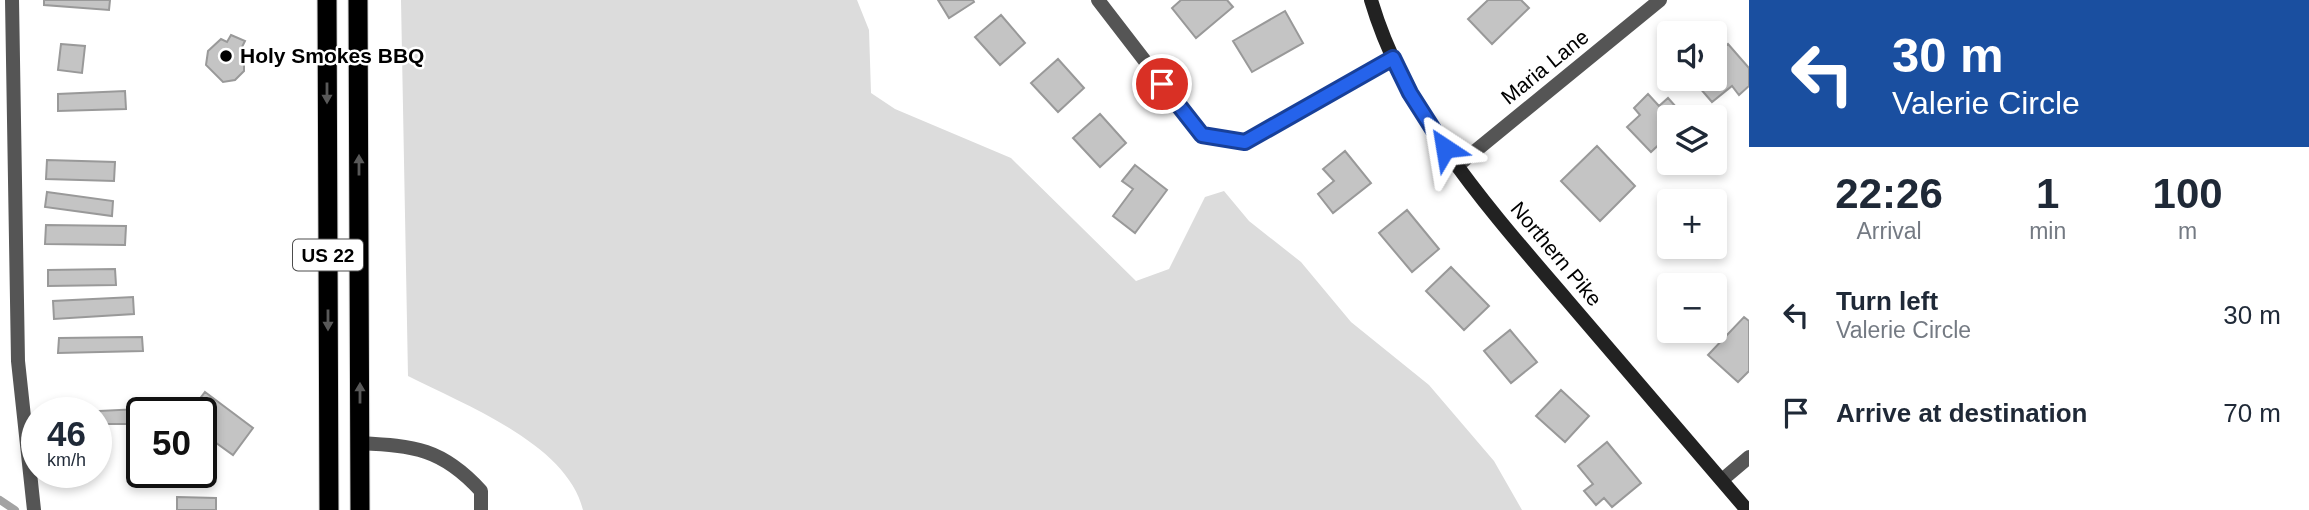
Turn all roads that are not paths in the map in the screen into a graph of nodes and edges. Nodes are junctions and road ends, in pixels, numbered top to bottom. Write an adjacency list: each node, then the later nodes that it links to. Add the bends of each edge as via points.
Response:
1 (12, 0): 12 (street, via 18,361)
2 (327, 0): 13 (highway, US 22, one-way to 13)
3 (358, 0): 9 (highway, US 22, one-way to 3)
4 (1098, 0): 7 (street, via 1202,135 1245,142)
5 (1371, 0): 7 (main road, Northern Pike)
6 (1660, 0): 8 (street, Maria Lane)
7 (1393, 58): 8 (main road, Northern Pike)
8 (1457, 166): 11 (main road, Northern Pike)
9 (360, 443): 14 (highway, US 22); 15 (street, via 413,446 438,454 481,491)
10 (1749, 457): 11 (street)
11 (1722, 480): 16 (main road, Northern Pike)
12 (34, 505)
13 (329, 510)
14 (360, 510)
15 (481, 510)
16 (1746, 510)

